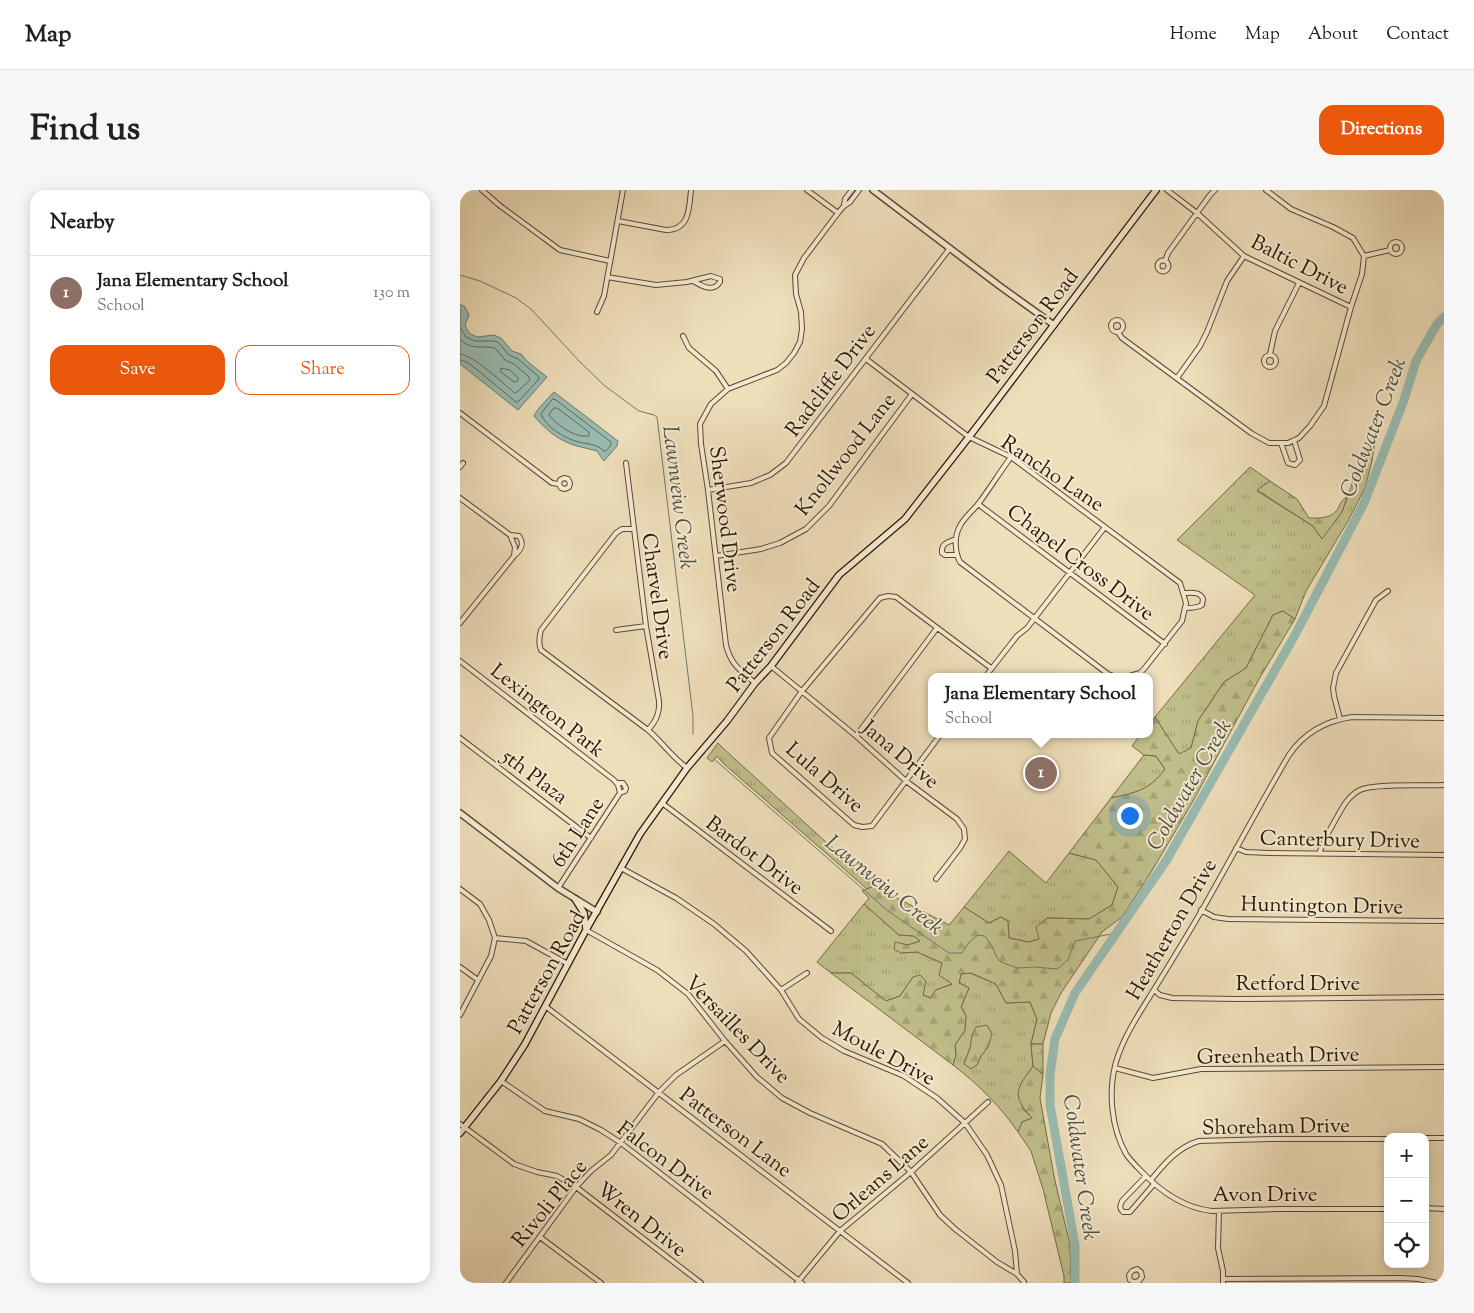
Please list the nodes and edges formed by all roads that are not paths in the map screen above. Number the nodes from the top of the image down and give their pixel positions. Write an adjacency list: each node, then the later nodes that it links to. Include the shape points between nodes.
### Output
1 (482, 190): 20 (street, via 560,250)
2 (623, 190): 15 (street)
3 (691, 190): 15 (street, via 687,216 680,227 666,230)
4 (807, 190): 13 (street)
5 (852, 190): 12 (street, Sherwood Drive)
6 (859, 190): 12 (street, Sherwood Drive)
7 (874, 190): 16 (street)
8 (1156, 190): 27 (main road, Patterson Road)
9 (1167, 190): 14 (street, Baltic Drive)
10 (1215, 190): 14 (street)
11 (1266, 190): 19 (street, via 1291,209 1353,238)
12 (844, 205): 13 (street, Sherwood Drive)
13 (838, 213): 33 (street, Sherwood Drive, via 795,275 802,329 794,353 777,370)
14 (1197, 213): 18 (street, Baltic Drive); 21 (street)
15 (618, 222): 20 (street)
16 (950, 248): 27 (street); 31 (street, Radcliffe Drive)
17 (1390, 250): 19 (street)
18 (1244, 256): 24 (street, Baltic Drive); 32 (street, via 1227,281 1200,346)
19 (1364, 256): 25 (street, via 1362,274)
20 (610, 261): 22 (street)
21 (1165, 261)
22 (607, 277): 23 (street, via 648,285); 26 (street)
23 (693, 281): 23 (street, via 711,288 716,287 720,279 711,276)
24 (1299, 283): 25 (street, Baltic Drive); 30 (street, via 1275,331)
25 (1350, 307): 37 (street, via 1324,406 1310,426)
26 (597, 312)
27 (1054, 325): 36 (main road, Patterson Road)
28 (1118, 332): 32 (street)
29 (683, 336): 33 (street, via 689,348 716,371)
30 (1270, 354)
31 (866, 359): 34 (street, Rancho Lane); 42 (street, Radcliffe Drive, via 786,463 751,483)
32 (1177, 378): 38 (street, via 1251,433 1269,443)
33 (728, 389): 42 (street, Sherwood Drive, via 711,404 700,424)
34 (912, 394): 36 (street, Rancho Lane); 51 (street, Knollwood Lane, via 829,506 806,529 761,549)
35 (460, 413): 41 (street, via 552,483)
36 (969, 437): 39 (street, Rancho Lane); 63 (main road, Patterson Road, via 905,519 839,575)
37 (1294, 440): 38 (street); 38 (street, via 1300,460 1295,465 1288,463)
38 (1281, 443)
39 (1011, 457): 44 (street); 45 (street, Rancho Lane)
40 (626, 463): 46 (street, Charvel Drive)
41 (559, 484)
42 (708, 490): 51 (street, Sherwood Drive)
43 (460, 498): 47 (street)
44 (978, 504): 48 (street, via 962,522); 52 (street, Chapel Cross Drive)
45 (1104, 527): 52 (street); 54 (street, Rancho Lane, via 1180,583)
46 (633, 529): 58 (street, Charvel Drive); 72 (street, via 616,533 541,630 539,641 541,650)
47 (510, 535): 50 (street, via 515,547); 50 (street, via 519,536 522,543)
48 (956, 539): 49 (street); 49 (street, via 944,544 942,553)
49 (957, 555): 56 (street, via 960,562)
50 (514, 556): 57 (street)
51 (716, 556): 68 (street, Sherwood Drive, via 729,656 738,669)
52 (1070, 572): 56 (street); 61 (street, Chapel Cross Drive)
53 (1388, 591): 71 (street, via 1376,600 1336,673 1334,696)
54 (1184, 593): 55 (street, Rancho Lane); 55 (street, via 1197,593 1203,599 1202,604 1195,608)
55 (1186, 605): 61 (street, via 1182,621)
56 (1034, 619): 64 (street); 66 (street)
57 (460, 623)
58 (646, 626): 60 (street); 72 (street, Charvel Drive, via 659,708)
59 (936, 628): 64 (street); 69 (street, via 896,597 880,598); 73 (street)
60 (616, 630)
61 (1165, 644): 67 (street)
62 (460, 662): 79 (street, Lexington Park, via 617,783)
63 (771, 666): 68 (main road, Patterson Road); 69 (street, Jana Drive)
64 (991, 668): 65 (street)
65 (988, 673)
66 (1107, 673)
67 (1140, 673)
68 (756, 683): 76 (main road, Patterson Road)
69 (802, 692): 73 (street, Jana Drive); 77 (street, Lula Drive, via 769,738 772,752 854,826 872,826)
70 (1444, 718): 71 (street, Heatherton Drive)
71 (1340, 719): 83 (street, Heatherton Drive, via 1313,730 1294,748)
72 (648, 730): 76 (street)
73 (856, 736): 77 (street, Jana Drive)
74 (460, 738): 82 (street, 5th Plaza)
75 (938, 738): 77 (street)
76 (687, 768): 80 (main road, Patterson Road)
77 (906, 781): 87 (street, Jana Drive, via 957,819 964,829 965,839 960,848)
78 (1444, 785): 84 (street, via 1361,789 1341,809)
79 (620, 793): 82 (street, 6th Lane)
80 (662, 803): 86 (main road, Patterson Road); 95 (street, Bardot Drive)
81 (460, 814): 88 (street)
82 (591, 838): 88 (street, 6th Lane)
83 (1236, 848): 84 (street, Canterbury Drive, via 1246,852); 91 (street, Heatherton Drive)
84 (1319, 854): 85 (street, Canterbury Drive)
85 (1444, 855)
86 (621, 868): 92 (main road, Patterson Road); 101 (street, Moule Drive, via 676,898 714,924 746,952)
87 (936, 879)
88 (558, 888): 90 (street)
89 (460, 889): 96 (street, via 480,904)
90 (576, 899): 92 (street); 94 (main road, via 584,913)
91 (1202, 910): 93 (street, Huntington Drive, via 1214,917 1228,919); 102 (street, Heatherton Drive)
92 (597, 912): 94 (main road, Patterson Road)
93 (1444, 921)
94 (586, 930): 97 (main road, Patterson Road); 106 (street, Versailles Drive, via 657,970 688,994)
95 (831, 931)
96 (495, 938): 97 (street, via 526,941); 100 (street, via 491,956)
97 (568, 964): 104 (main road, Patterson Road)
98 (460, 967): 100 (street)
99 (808, 973): 101 (street)
100 (478, 980): 105 (street)
101 (781, 990): 112 (street, Moule Drive, via 799,1019 822,1038 844,1052 904,1076 937,1098)
102 (1154, 990): 103 (street, Retford Drive, via 1172,998); 108 (street, Heatherton Drive, via 1126,1038)
103 (1444, 997)
104 (545, 1006): 109 (main road, Patterson Road); 110 (street, Patterson Lane)
105 (460, 1015)
106 (725, 1041): 110 (street, Rivoli Place, via 676,1074); 119 (street, Versailles Drive, via 757,1077 782,1098 882,1144)
107 (1444, 1067): 108 (street, Greenheath Drive, via 1202,1069 1153,1078)
108 (1115, 1068): 120 (street, Heatherton Drive, via 1112,1104 1117,1130 1126,1154)
109 (501, 1081): 113 (main road, Patterson Road); 118 (street, Falcon Drive, via 545,1111 579,1119)
110 (659, 1092): 118 (street, Rivoli Place); 128 (street, Patterson Lane)
111 (988, 1102): 112 (street, Orleans Lane)
112 (965, 1123): 119 (street, Orleans Lane); 130 (street, Moule Drive, via 987,1155 1001,1185 1015,1251)
113 (462, 1125): 114 (main road, Patterson Road); 123 (street, Wren Drive, via 514,1164 557,1176)
114 (460, 1132)
115 (1429, 1138): 116 (street)
116 (1444, 1138)
117 (1384, 1139): 121 (street, Shoreham Drive, via 1199,1141 1178,1151)
118 (621, 1143): 123 (street, Rivoli Place); 133 (street, Falcon Drive)
119 (911, 1172): 128 (street, Orleans Lane); 130 (street, Versailles Drive, via 940,1214 956,1230)
120 (1146, 1176): 121 (street, Heatherton Drive); 122 (street, via 1122,1201 1123,1212 1130,1212)
121 (1151, 1180): 122 (street, Avon Drive)
122 (1154, 1184): 127 (street, Avon Drive, via 1186,1204)
123 (576, 1187): 129 (street, Rivoli Place); 137 (street, Wren Drive)
124 (1429, 1208): 126 (street)
125 (1384, 1209): 127 (street, Avon Drive)
126 (1444, 1209)
127 (1219, 1211): 131 (street, via 1218,1248)
128 (840, 1231): 133 (street, Orleans Lane); 138 (street, Patterson Lane)
129 (540, 1237): 135 (street, Rivoli Place); 136 (street)
130 (1016, 1274): 134 (street, Versailles Drive)
131 (1223, 1281): 132 (street)
132 (1298, 1281): 139 (street, via 1401,1278)
133 (799, 1282)
134 (1024, 1282)
135 (506, 1283)
136 (601, 1283)
137 (701, 1283)
138 (908, 1283)
139 (1437, 1283)

